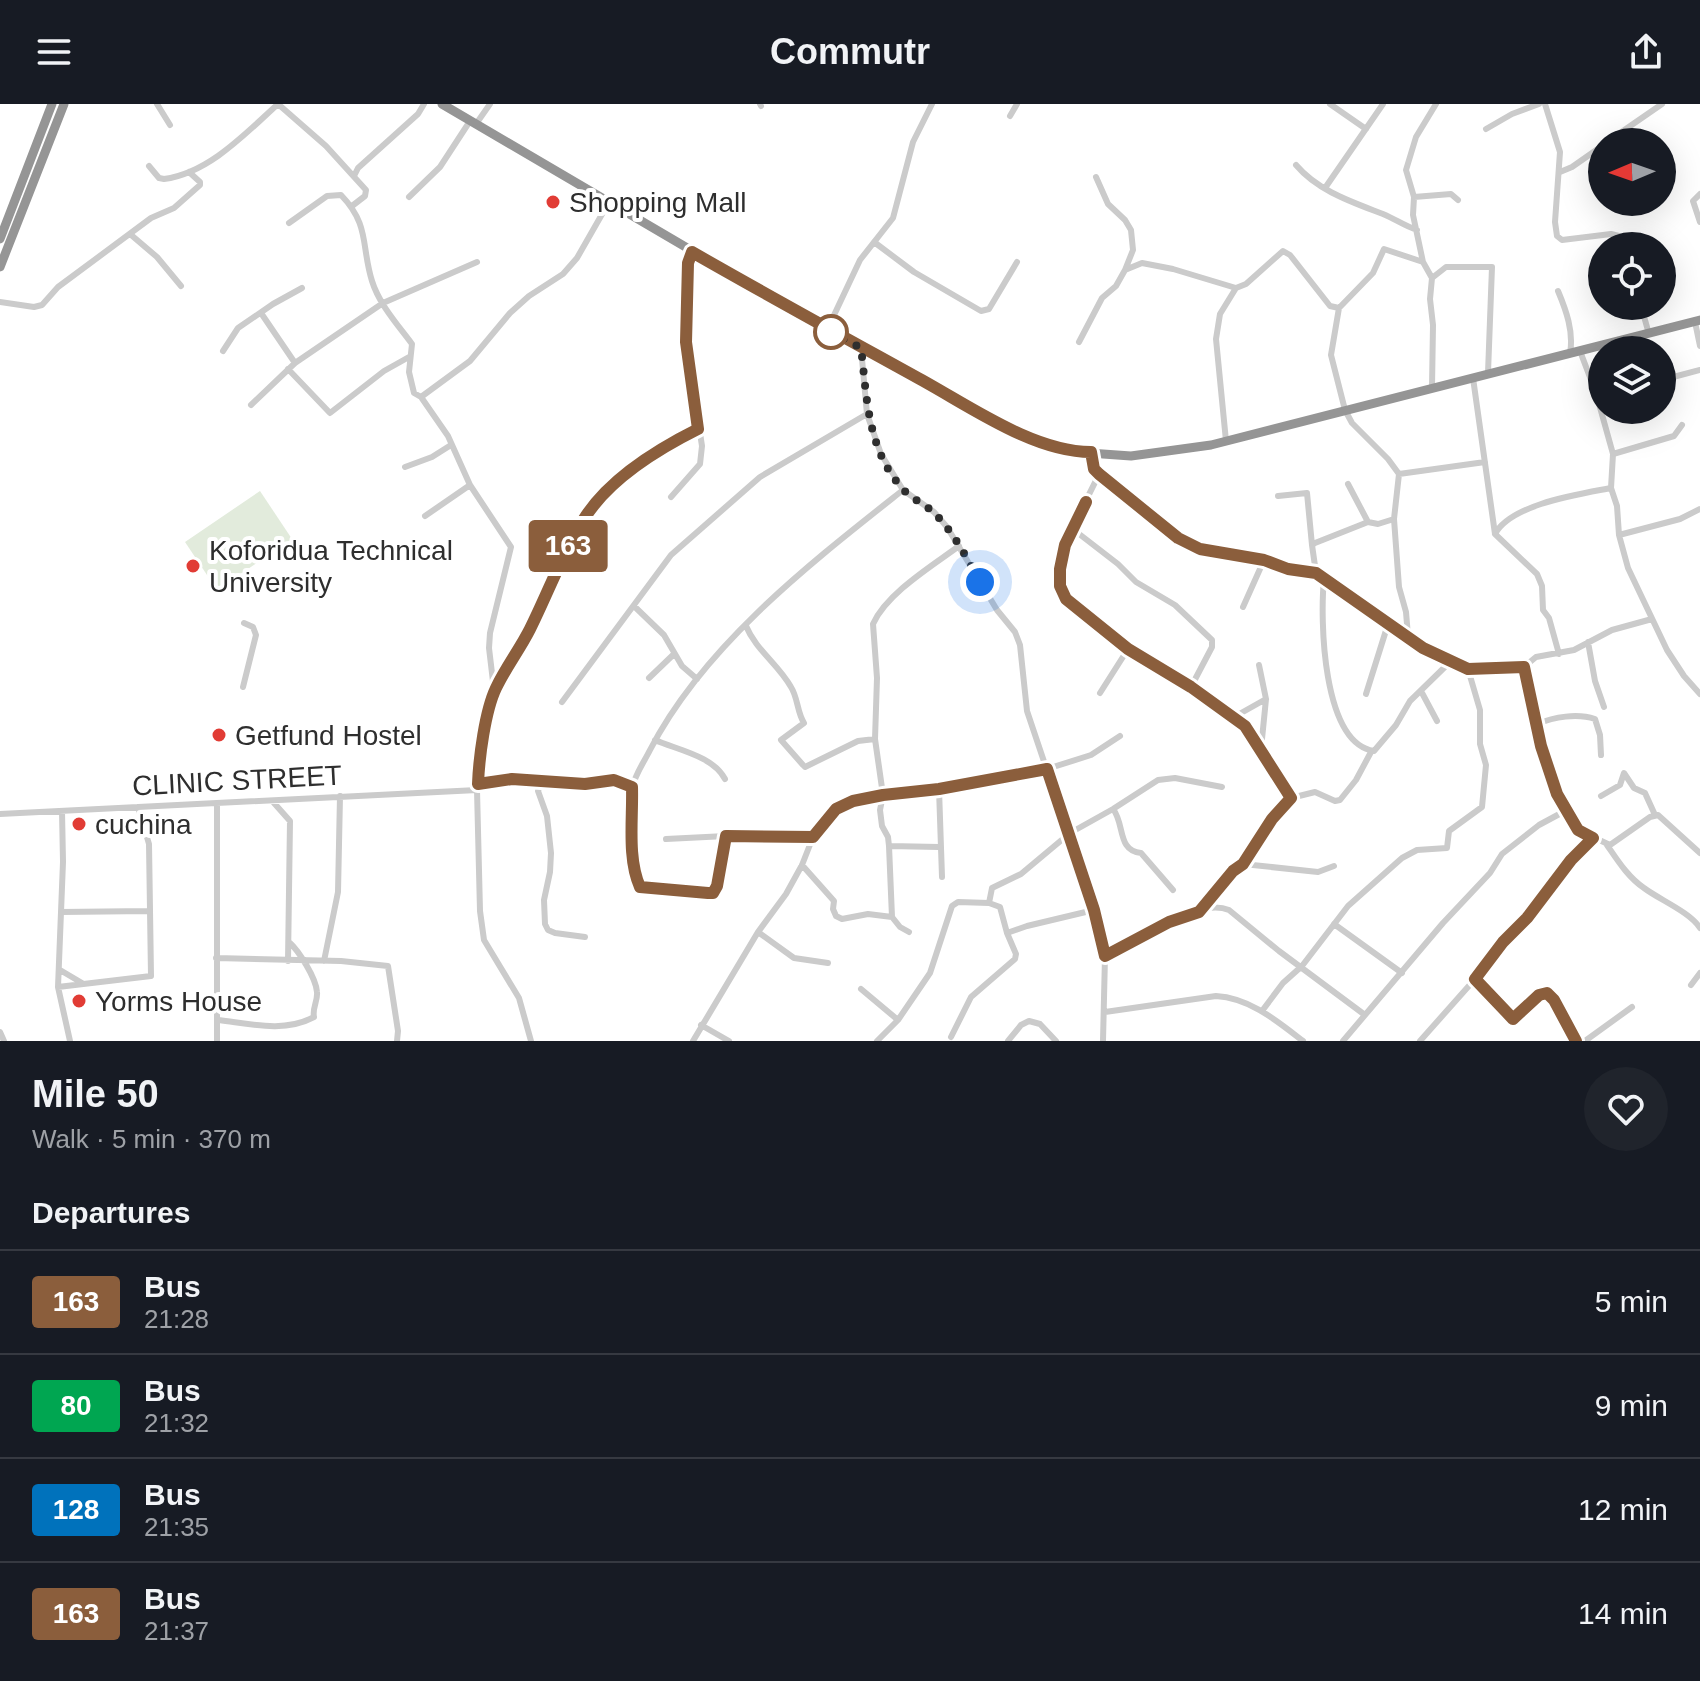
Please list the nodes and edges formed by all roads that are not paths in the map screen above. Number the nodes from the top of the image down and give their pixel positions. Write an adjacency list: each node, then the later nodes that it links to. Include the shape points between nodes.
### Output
1 (52, 104): 40 (highway)
2 (64, 104): 48 (highway)
3 (157, 104): 17 (street)
4 (424, 104): 26 (street)
5 (442, 104): 16 (highway)
6 (490, 104): 16 (street)
7 (932, 104): 41 (street, via 913,142 893,218)
8 (1017, 104): 15 (street)
9 (1330, 104): 19 (street)
10 (1383, 104): 19 (street)
11 (1436, 104): 31 (street, via 1407,163)
12 (1539, 104): 20 (street)
13 (1545, 104): 25 (street, via 1557,136)
14 (1662, 104): 18 (street)
15 (1010, 116)
16 (473, 122): 30 (street, via 440,167); 33 (highway)
17 (170, 125)
18 (1627, 128)
19 (1366, 129): 28 (street)
20 (1486, 129)
21 (1588, 156): 25 (street)
22 (1296, 165): 28 (street)
23 (149, 166): 24 (street, via 164,179)
24 (189, 172): 26 (street, via 231,145 278,104); 38 (street, via 200,185)
25 (1560, 172): 39 (street, via 1555,222 1559,239)
26 (354, 176): 34 (street, via 367,193)
27 (1096, 177): 42 (street, via 1108,204 1131,230)
28 (1325, 188): 37 (street)
29 (1700, 194): 35 (street, via 1693,201)
30 (409, 197)
31 (1414, 197): 32 (street, via 1451,194); 37 (street)
32 (1458, 200)
33 (609, 202): 43 (highway); 77 (street, via 563,274 529,296 470,361)
34 (352, 206): 36 (street, via 332,194); 56 (street)
35 (1700, 222)
36 (289, 223)
37 (1417, 230): 46 (street)
38 (130, 234): 51 (street); 55 (street, via 38,307)
39 (1588, 236)
40 (0, 239)
41 (874, 242): 45 (street, via 981,311 989,309); 61 (street)
42 (1133, 250): 47 (street); 49 (street)
43 (692, 252): 61 (highway); 83 (street, via 686,342)
44 (477, 262): 56 (street)
45 (1017, 262)
46 (1423, 262): 50 (street); 57 (street, via 1384,249 1373,273)
47 (1142, 263): 49 (street); 53 (street)
48 (0, 267)
49 (1125, 270): 63 (street, via 1102,298)
50 (1432, 278): 72 (street, via 1446,267 1492,267); 76 (street)
51 (181, 286)
52 (302, 288): 58 (street)
53 (1236, 288): 57 (street, via 1283,251 1330,306); 84 (street, via 1220,314 1216,339)
54 (1558, 291): 67 (street)
55 (0, 302)
56 (383, 303): 68 (street, via 412,344); 69 (street)
57 (1339, 308): 79 (street, via 1331,355)
58 (261, 313): 66 (street, via 233,334); 69 (street)
59 (1645, 320): 62 (street)
60 (1697, 321): 62 (highway); 64 (street)
61 (827, 330): 65 (highway)
62 (1649, 334): 67 (highway)
63 (1079, 342)
64 (1700, 346)
65 (861, 348): 80 (street); 86 (highway, via 1035,439 1062,450)
66 (223, 351)
67 (1575, 352): 72 (highway); 73 (street)
68 (409, 357): 70 (street, via 330,413); 77 (street, via 414,393)
69 (295, 363): 70 (street)
70 (288, 369): 78 (street)
71 (1700, 370): 74 (street)
72 (1488, 373): 75 (highway)
73 (1588, 374)
74 (1676, 376)
75 (1473, 377): 76 (highway); 88 (street)
76 (1432, 387): 79 (highway)
77 (421, 397): 85 (street)
78 (251, 405)
79 (1345, 410): 84 (highway); 91 (street)
80 (867, 414): 95 (street, via 881,454); 110 (street, via 743,490 671,555)
81 (1606, 424): 87 (street)
82 (1682, 425): 87 (street, via 1674,436)
83 (698, 429): 97 (street, via 700,464); 129 (street, via 661,448 585,516 530,630)
84 (1226, 441): 86 (highway, via 1131,456)
85 (451, 445): 89 (street); 93 (street)
86 (1091, 452): 90 (street)
87 (1613, 454): 94 (street)
88 (1485, 462): 91 (street); 103 (street)
89 (405, 467)
90 (1099, 474): 102 (street); 107 (street, via 1178,538 1212,553)
91 (1399, 474): 100 (street)
92 (1348, 484): 101 (street)
93 (470, 485): 99 (street); 129 (street, via 511,547 490,633)
94 (1611, 488): 103 (street, via 1564,497 1523,513 1500,525); 104 (street)
95 (903, 490): 106 (street, via 934,512); 115 (street)
96 (1278, 496): 105 (street, via 1307,493)
97 (671, 497)
98 (1700, 509): 104 (street)
99 (425, 516)
100 (1394, 519): 101 (street); 116 (street)
101 (1368, 522): 105 (street)
102 (1074, 530): 118 (street, via 1065,545 1060,586 1066,599); 128 (street, via 1136,582 1175,605 1212,640)
103 (1495, 534): 120 (street, via 1537,574)
104 (1619, 535): 112 (street)
105 (1312, 545): 108 (street)
106 (959, 546): 141 (street, via 907,585 876,617); 146 (street, via 1015,632 1027,711)
107 (1264, 560): 108 (street); 111 (street)
108 (1316, 573): 109 (street)
109 (1324, 579): 114 (street); 144 (street, via 1322,624 1336,712 1346,732)
110 (635, 607): 119 (street, via 664,635); 135 (street)
111 (1243, 607)
112 (1652, 619): 117 (street); 133 (street)
113 (244, 623): 127 (street, via 256,635)
114 (1388, 624): 116 (street); 132 (street)
115 (746, 626): 126 (street); 141 (street, via 794,693 804,723 781,740 805,767 858,741)
116 (1408, 636): 121 (street)
117 (1588, 642): 120 (street); 136 (street)
118 (1128, 649): 128 (street); 131 (street)
119 (674, 654): 125 (street); 126 (street)
120 (1559, 654): 123 (street, via 1536,657)
121 (1451, 661): 124 (street); 130 (street)
122 (1259, 665): 134 (street)
123 (1524, 667): 124 (street); 139 (street)
124 (1468, 669): 185 (street, via 1480,710 1486,765 1482,807 1449,831 1447,848 1417,850 1402,858)
125 (649, 678)
126 (697, 679): 142 (street)
127 (243, 687)
128 (1191, 687): 137 (street)
129 (494, 690): 149 (street)
130 (1421, 691): 138 (street); 144 (street)
131 (1100, 693)
132 (1366, 694)
133 (1700, 694)
134 (1266, 699): 137 (street); 143 (street)
135 (562, 702)
136 (1604, 707)
137 (1234, 717): 143 (street)
138 (1437, 721)
139 (1537, 724): 145 (street, via 1574,716 1595,719); 162 (street)
140 (1120, 736): 146 (street, via 1091,755)
141 (875, 739): 153 (street)
142 (655, 740): 148 (street, via 709,762); 150 (street)
143 (1261, 749): 156 (street)
144 (1371, 752): 156 (street, via 1340,800 1315,792)
145 (1601, 755)
146 (1047, 769): 152 (street); 165 (street)
147 (542, 779): 149 (street, CLINIC STREET); 150 (street, CLINIC STREET, via 585,784 614,780); 190 (street, via 538,791 551,853 545,924 555,933)
148 (725, 779)
149 (477, 787): 154 (street, CLINIC STREET); 220 (street, via 484,940 519,998)
150 (632, 787): 166 (street, via 634,874 640,887 713,893)
151 (1222, 787): 160 (street, via 1158,780)
152 (939, 789): 153 (street); 172 (street)
153 (883, 795): 167 (street, via 836,809); 171 (street, via 880,810)
154 (340, 796): 157 (street, CLINIC STREET); 196 (street, via 338,892)
155 (1601, 796): 164 (street, via 1620,785 1624,773 1645,793)
156 (1291, 798): 174 (street)
157 (273, 802): 158 (street, CLINIC STREET); 191 (street, via 290,821)
158 (217, 804): 159 (street, CLINIC STREET); 193 (street)
159 (138, 807): 161 (street, CLINIC STREET); 181 (street, via 149,844)
160 (1113, 809): 165 (street); 178 (street, via 1128,849 1141,853)
161 (62, 811): 163 (street, CLINIC STREET); 182 (street)
162 (1565, 811): 168 (street, via 1578,830); 200 (street, via 1502,854)
163 (0, 814)
164 (1655, 815): 170 (street); 173 (street)
165 (1070, 833): 179 (street, via 1021,874 992,888); 180 (street)
166 (726, 836): 167 (street); 169 (street)
167 (813, 837): 175 (street)
168 (1593, 838): 170 (street); 202 (street)
169 (666, 839)
170 (1607, 845): 186 (street, via 1627,874)
171 (889, 846): 172 (street); 184 (street)
172 (939, 847): 177 (street)
173 (1700, 853)
174 (1243, 864): 176 (street, via 1318,872); 183 (street)
175 (802, 865): 184 (street, via 834,901 836,916); 187 (street)
176 (1334, 866)
177 (942, 877)
178 (1173, 890)
179 (989, 903): 189 (street, via 1000,907); 212 (street, via 952,906 930,973)
180 (1094, 910): 189 (street); 192 (street)
181 (149, 911): 182 (street); 203 (street, via 151,976)
182 (61, 912): 199 (street)
183 (1199, 912): 192 (street); 198 (street, via 1229,910)
184 (892, 917): 188 (street)
185 (1334, 924): 198 (street); 200 (street)
186 (1700, 928)
187 (758, 932): 197 (street, via 794,958); 213 (street)
188 (909, 932)
189 (1007, 933): 215 (street, via 1015,959 971,997)
190 (585, 937)
191 (289, 942): 194 (street); 195 (street)
192 (1105, 956): 209 (street)
193 (216, 958): 194 (street); 211 (street)
194 (288, 961): 195 (street)
195 (303, 961): 196 (street); 211 (street, via 317,990 314,1017 283,1026)
196 (324, 961): 219 (street, via 388,966)
197 (828, 963)
198 (1302, 966): 208 (street); 210 (street)
199 (60, 970): 203 (street); 205 (street)
200 (1402, 973): 210 (street)
201 (1700, 973): 204 (street)
202 (1475, 979): 229 (street); 230 (street, via 1513,1019 1547,993)
203 (82, 983): 205 (street)
204 (1691, 985)
205 (58, 987): 217 (street)
206 (861, 989): 212 (street)
207 (1632, 1007): 231 (street)
208 (1262, 1011): 209 (street, via 1233,997 1216,996); 227 (street)
209 (1105, 1012): 226 (street)
210 (1365, 1015): 228 (street)
211 (219, 1020): 218 (street)
212 (898, 1020): 223 (street)
213 (701, 1025): 221 (street); 222 (street)
214 (0, 1032): 216 (street)
215 (951, 1037)
216 (4, 1041)
217 (70, 1041)
218 (217, 1041)
219 (397, 1041)
220 (531, 1041)
221 (693, 1041)
222 (729, 1041)
223 (877, 1041)
224 (1008, 1041): 225 (street, via 1029,1021 1040,1024)
225 (1056, 1041)
226 (1103, 1041)
227 (1303, 1041)
228 (1343, 1041)
229 (1420, 1041)
230 (1576, 1041)
231 (1585, 1041)

